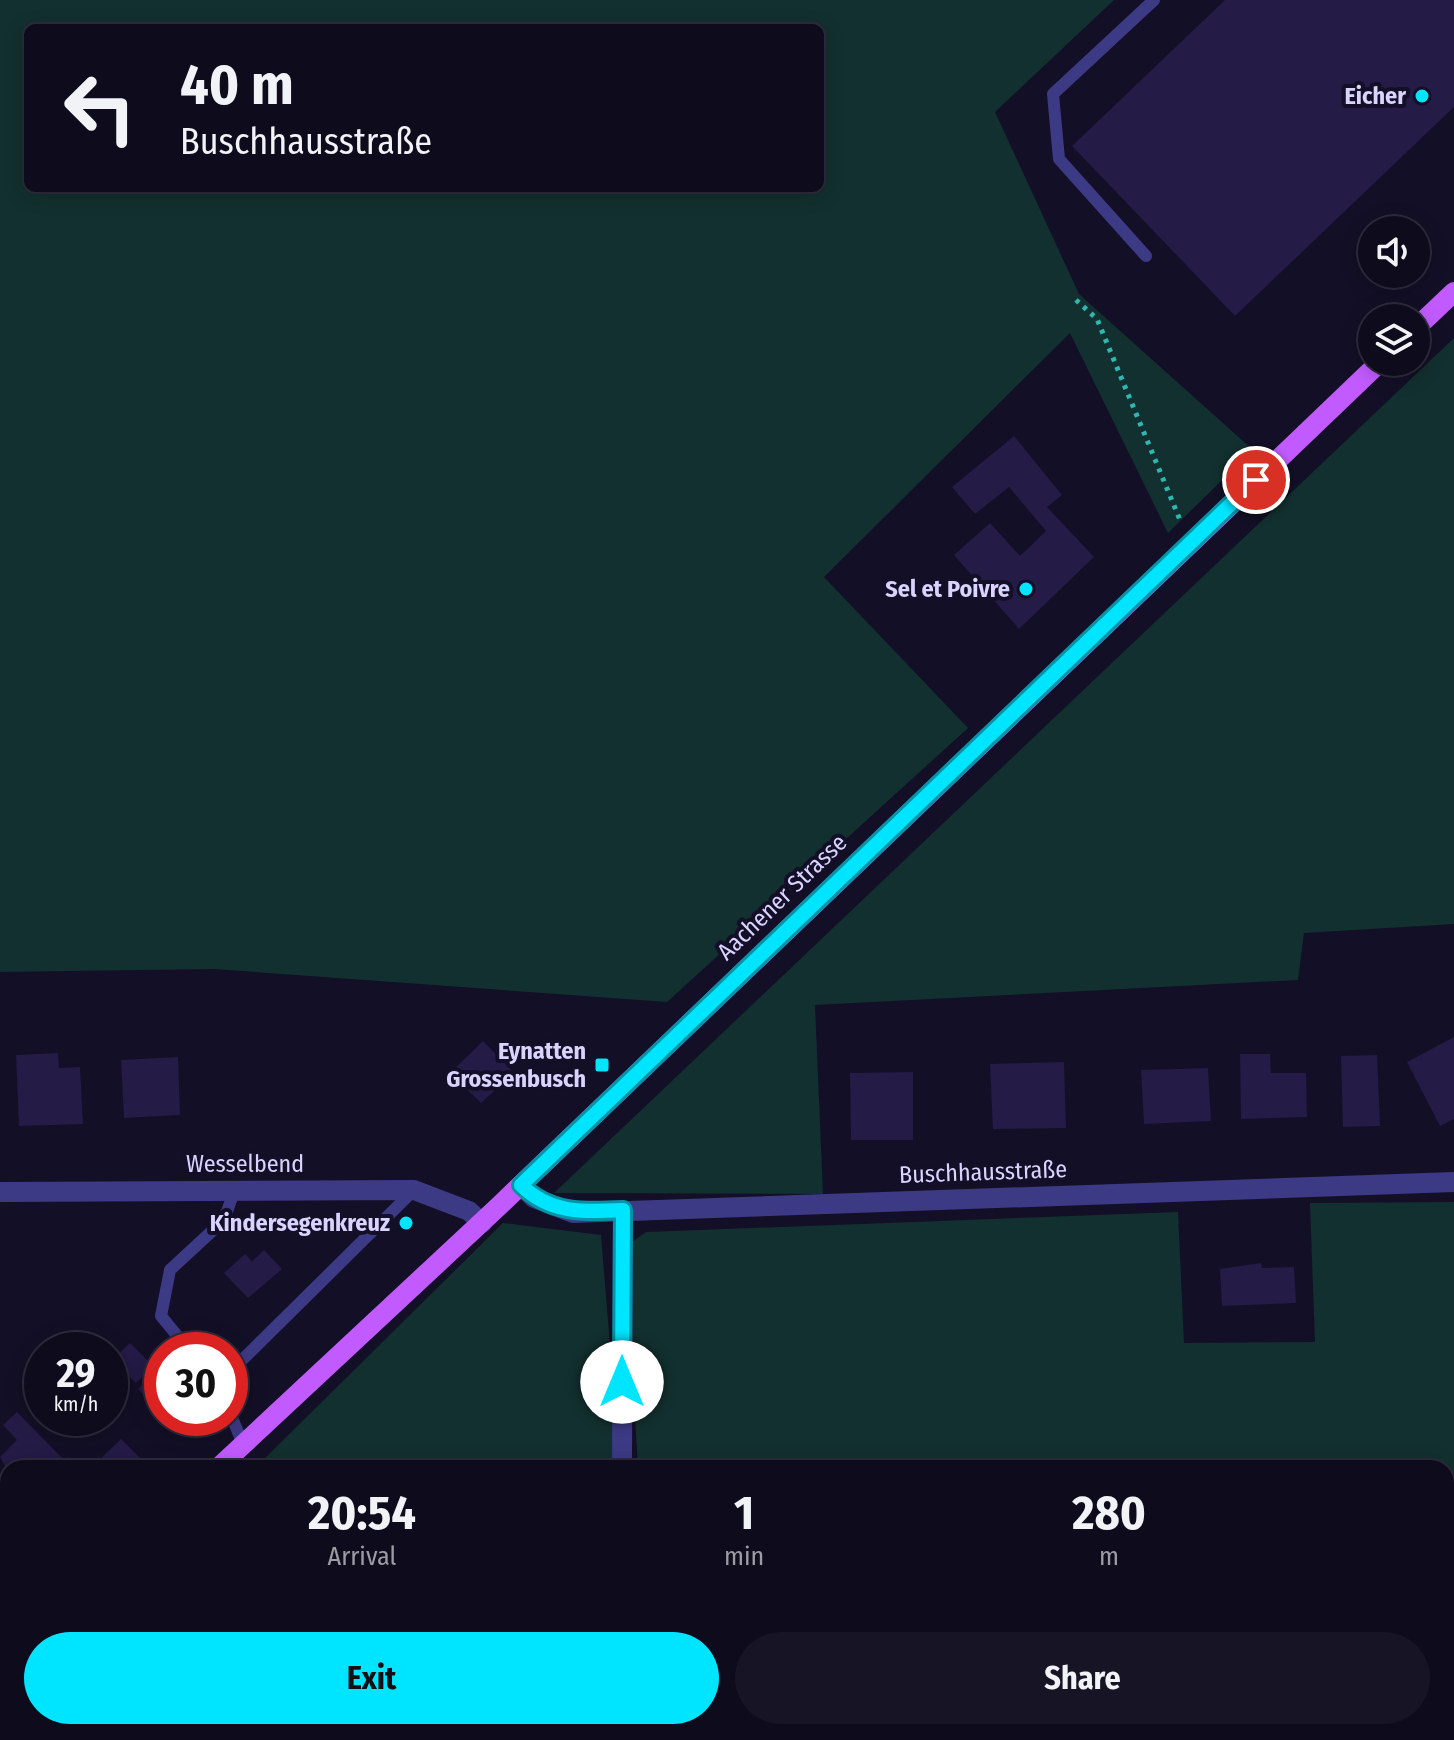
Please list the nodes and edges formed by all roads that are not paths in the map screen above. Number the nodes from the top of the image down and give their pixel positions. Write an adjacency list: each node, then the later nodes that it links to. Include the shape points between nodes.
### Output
1 (1154, 0): 2 (lane, via 1053,94 1059,159)
2 (1146, 256)
3 (1454, 292): 4 (main road)
4 (1430, 315)
5 (1365, 376): 7 (main road, Aachener Strasse)
6 (1454, 1182): 11 (street, Buschhausstraße)
7 (521, 1185): 11 (street, Buschhausstraße, via 534,1198 573,1213); 12 (main road, Aachener Strasse)
8 (235, 1189): 9 (street, Wesselbend); 10 (street, Wesselbend); 13 (lane, via 224,1220 170,1270 161,1316)
9 (414, 1190): 12 (street, Wesselbend, via 469,1211); 14 (lane)
10 (0, 1192)
11 (623, 1210): 18 (street)
12 (482, 1223): 16 (main road, Aachener Strasse)
13 (174, 1332)
14 (248, 1354)
15 (240, 1436): 16 (lane)
16 (243, 1444): 17 (main road, Aachener Strasse)
17 (226, 1460)
18 (622, 1460)

